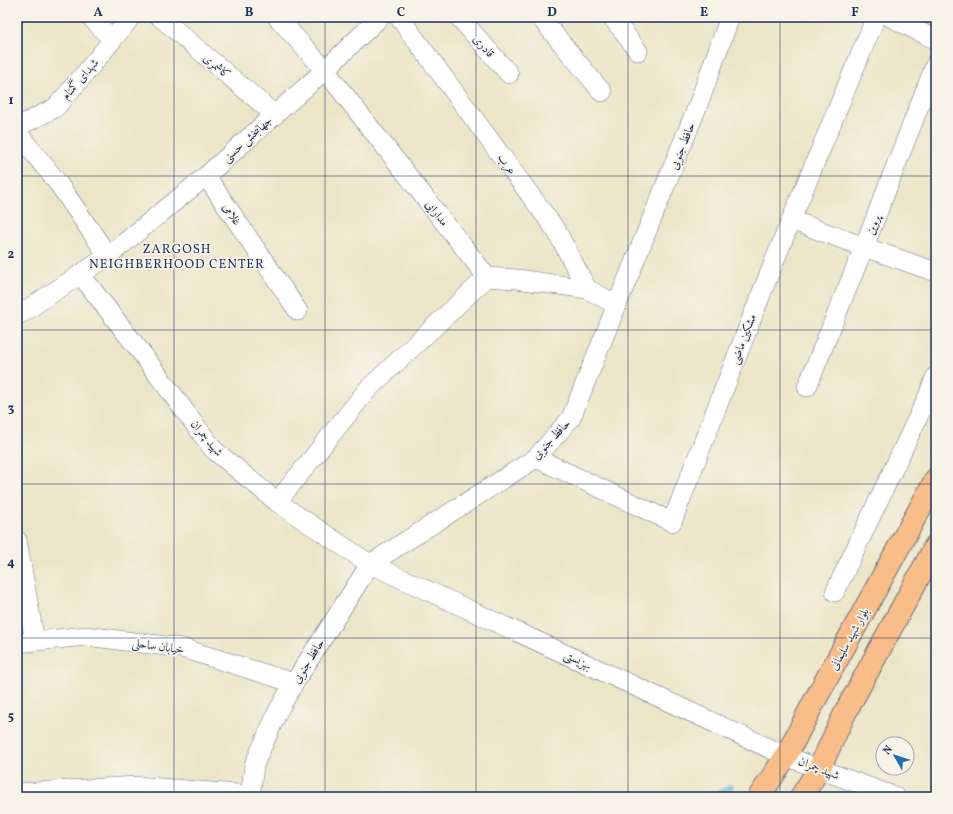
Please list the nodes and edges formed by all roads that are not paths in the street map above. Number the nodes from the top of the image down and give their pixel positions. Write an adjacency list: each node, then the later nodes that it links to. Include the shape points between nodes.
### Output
1 (92, 17): 13 (street)
2 (131, 17): 13 (street, شهدای گمنام)
3 (160, 17): 20 (street, کاشمری)
4 (277, 17): 17 (street, مدارایی)
5 (380, 17): 17 (street, جهانبخش حسنی)
6 (399, 17): 30 (street, عرب, via 556,230)
7 (459, 17): 18 (street, قادری)
8 (540, 17): 19 (street)
9 (612, 17): 15 (street)
10 (730, 17): 31 (street, حافظ جنوبی, via 698,105)
11 (876, 17): 24 (street, مشکین ماضی)
12 (890, 17): 14 (street)
13 (112, 40): 21 (street, شهدای گمنام, via 55,108)
14 (936, 40)
15 (638, 51)
16 (936, 63): 25 (street, پروین)
17 (325, 70): 20 (street, جهانبخش حسنی); 29 (street, مدارایی)
18 (509, 74)
19 (602, 92)
20 (275, 115): 23 (street, جهانبخش حسنی)
21 (17, 127)
22 (17, 132): 26 (street, via 58,183)
23 (206, 176): 26 (street, جهانبخش حسنی); 32 (street, غلامی)
24 (791, 220): 25 (street); 36 (street, مشکین ماضی, via 672,522)
25 (864, 247): 27 (street); 35 (street, پروین)
26 (108, 256): 28 (street)
27 (936, 272)
28 (80, 274): 33 (street); 38 (street, شهید چمران, via 214,450)
29 (487, 277): 30 (street); 38 (street, via 368,389)
30 (587, 289): 31 (street)
31 (617, 305): 36 (street, حافظ جنوبی, via 571,418)
32 (298, 311)
33 (17, 315)
34 (936, 376): 42 (street)
35 (807, 387)
36 (536, 458): 41 (street, حافظ جنوبی)
37 (936, 479): 45 (main road, بلوار شهید سلیمانی)
38 (277, 502): 41 (street, شهید چمران)
39 (17, 540): 43 (street)
40 (936, 545): 46 (main road, via 845,713)
41 (370, 564): 44 (street, حافظ جنوبی); 45 (street, بهزیستی)
42 (835, 592)
43 (26, 642): 44 (street, خیابان ساحلی, via 86,636 182,648)
44 (294, 683): 48 (street, حافظ جنوبی, via 278,711 254,765)
45 (786, 756): 46 (street, شهید چمران); 49 (main road, بلوار شهید سلیمانی)
46 (820, 769): 50 (main road); 51 (street, شهید چمران)
47 (17, 793): 48 (street, via 136,786)
48 (250, 796)
49 (759, 797)
50 (801, 797)
51 (896, 797)

